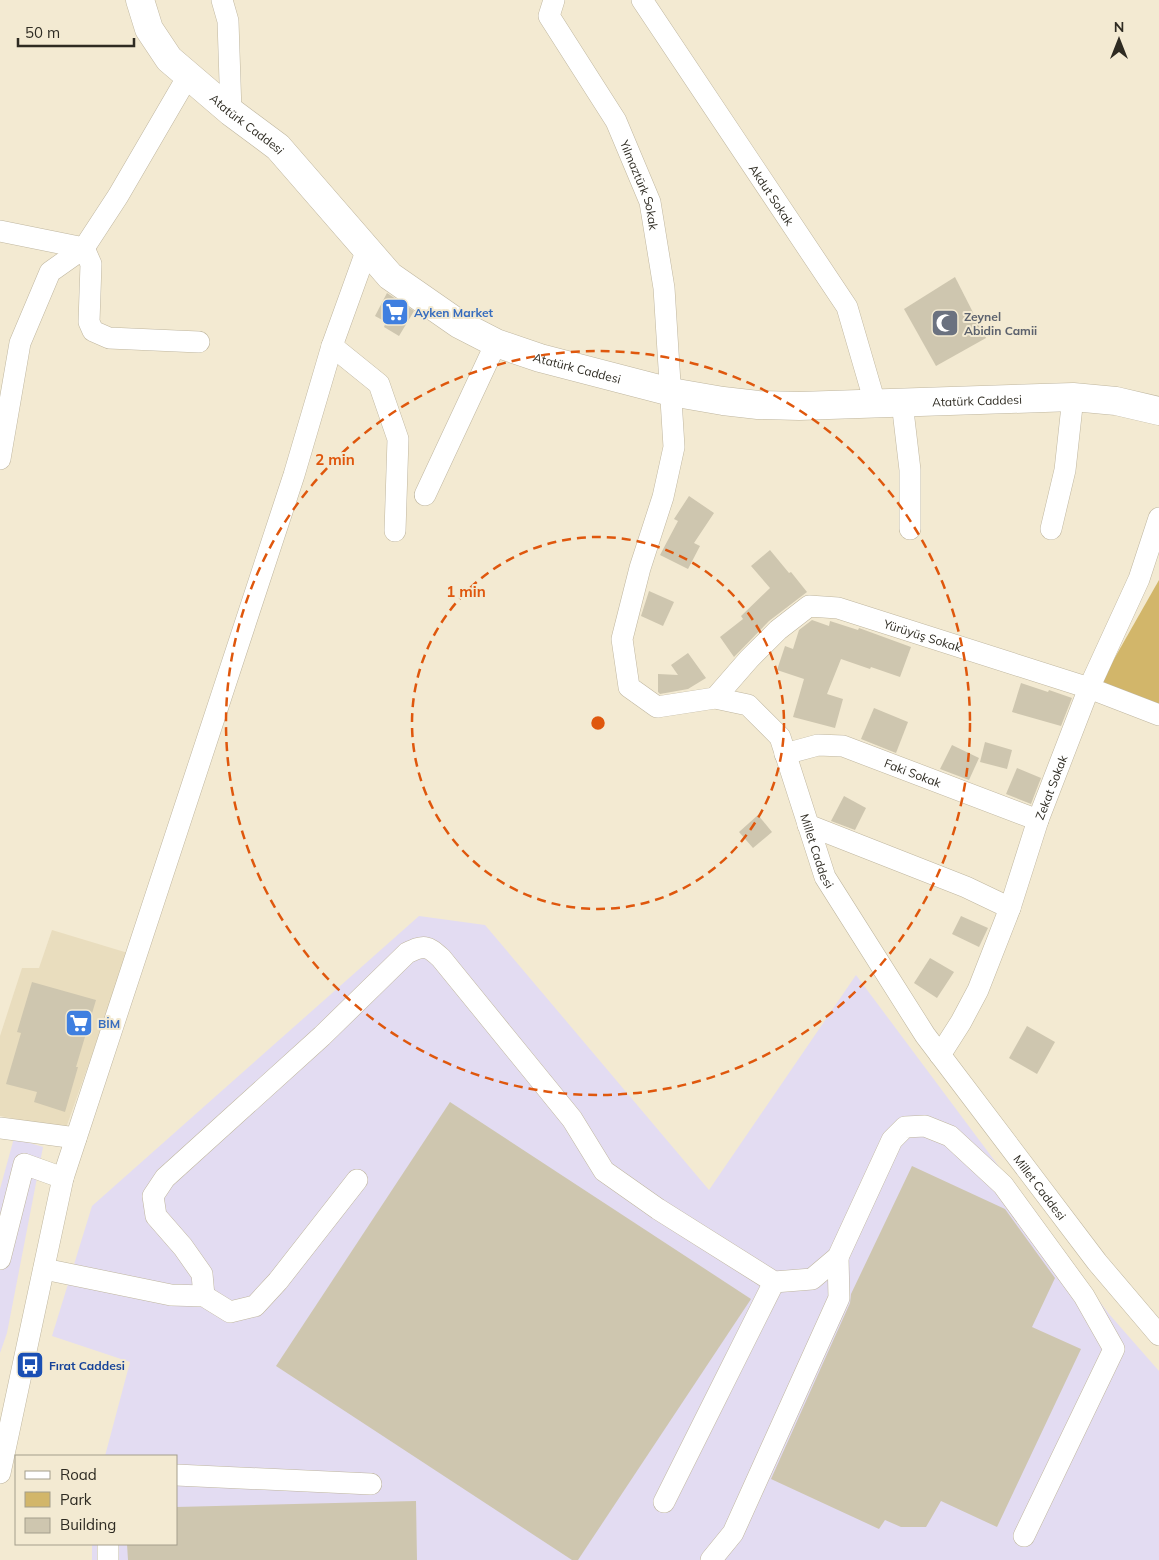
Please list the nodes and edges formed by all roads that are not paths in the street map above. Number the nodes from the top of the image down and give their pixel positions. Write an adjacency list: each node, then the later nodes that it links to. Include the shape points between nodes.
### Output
1 (140, 0): 5 (main road, Atatürk Caddesi, via 154,36 169,59)
2 (222, 0): 6 (street, via 228,20)
3 (554, 0): 13 (street, Yılmaztürk Sokak, via 549,16 616,121 650,202 664,288)
4 (642, 0): 15 (street, Akdut Sokak, via 847,307)
5 (188, 76): 6 (main road, Atatürk Caddesi); 8 (street)
6 (231, 112): 9 (main road, Atatürk Caddesi, via 278,147)
7 (0, 232): 8 (street)
8 (84, 248): 10 (street, via 91,264 89,322 93,332 109,338); 18 (street, via 50,272 20,343)
9 (367, 249): 11 (main road, Atatürk Caddesi, via 390,276 459,324); 12 (street)
10 (199, 342)
11 (496, 343): 13 (main road, Atatürk Caddesi, via 540,358); 19 (street)
12 (332, 346): 23 (street, via 379,384 398,439); 34 (street, via 294,475)
13 (671, 392): 15 (main road, Atatürk Caddesi, via 758,405); 26 (street, Millet Caddesi, via 674,447 622,639 629,687 657,707)
14 (1073, 397): 16 (main road, Atatürk Caddesi); 17 (main road, Atatürk Caddesi, via 1116,401); 22 (street, via 1066,470)
15 (875, 402): 16 (main road, Atatürk Caddesi)
16 (902, 402): 21 (street, via 910,470)
17 (1159, 412)
18 (0, 459)
19 (425, 495)
20 (1159, 518): 24 (street, Zekat Sokak)
21 (910, 529)
22 (1051, 529)
23 (396, 531)
24 (1154, 552): 25 (street, Zekat Sokak)
25 (1089, 688): 26 (street, Yürüyüş Sokak, via 838,608 809,606 778,630); 27 (street, Yürüyüş Sokak); 29 (street, Zekat Sokak)
26 (715, 698): 28 (street, Millet Caddesi, via 748,706 780,737)
27 (1159, 715)
28 (785, 754): 29 (street, Faki Sokak, via 818,745 843,746); 30 (street, Millet Caddesi)
29 (1038, 820): 31 (street, Zekat Sokak)
30 (808, 825): 31 (street, via 966,887); 32 (street, Millet Caddesi, via 825,877)
31 (1010, 908): 32 (street, Zekat Sokak, via 978,990)
32 (940, 1055): 42 (street, Millet Caddesi, via 1097,1262)
33 (0, 1128): 34 (street)
34 (76, 1138): 35 (street)
35 (63, 1178): 38 (street, via 24,1164); 39 (street)
36 (357, 1180): 41 (street, via 255,1306 230,1312)
37 (838, 1257): 40 (street, via 812,1279); 47 (street, via 892,1140 905,1127 925,1126 950,1136 1003,1185 1084,1296 1114,1349); 50 (street, via 839,1298 732,1533)
38 (0, 1259)
39 (44, 1269): 41 (street, via 171,1295); 43 (street)
40 (774, 1282): 41 (street, via 604,1171 572,1119 441,958 430,948 419,947 407,953 322,1036 165,1178 153,1196 156,1216 202,1274); 46 (street)
41 (204, 1296)
42 (1159, 1335)
43 (0, 1473)
44 (178, 1475): 45 (street)
45 (371, 1484)
46 (664, 1502)
47 (1024, 1536)
48 (108, 1545): 49 (street)
49 (108, 1560)
50 (711, 1560)

